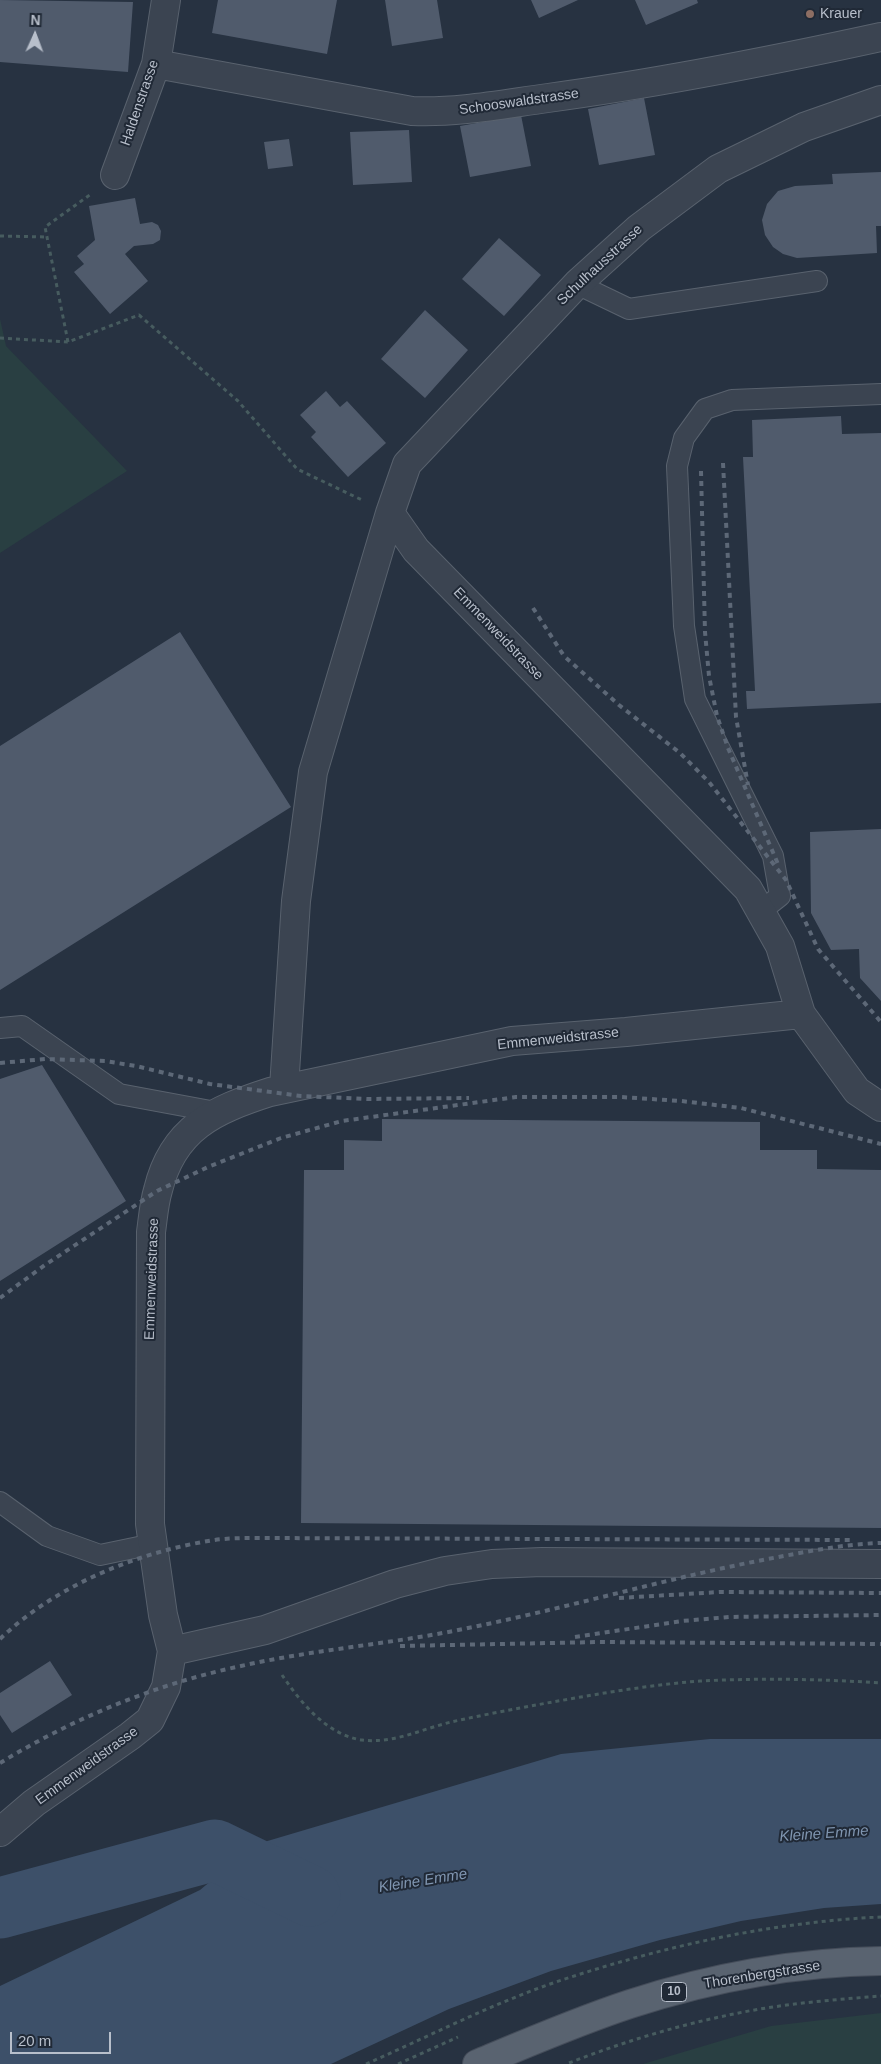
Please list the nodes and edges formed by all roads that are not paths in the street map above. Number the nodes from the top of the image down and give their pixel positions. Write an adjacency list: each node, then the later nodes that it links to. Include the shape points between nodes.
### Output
1 (166, 0): 3 (street, Haldenstrasse)
2 (881, 37): 3 (street, Schooswaldstrasse, via 615,89 443,112 412,111)
3 (156, 64): 5 (street, Haldenstrasse)
4 (881, 100): 7 (street, Schulhausstrasse, via 804,127 718,169 640,228)
5 (115, 176)
6 (817, 281): 7 (lane, via 629,309)
7 (577, 284): 9 (street, Schulhausstrasse, via 407,464)
8 (881, 394): 10 (lane, via 732,400 705,409 684,438 677,466 684,626 695,699 773,856 780,896)
9 (390, 513): 10 (street, Emmenweidstrasse, via 416,550 748,889); 13 (street, Schulhausstrasse, via 313,772 296,901)
10 (761, 911): 11 (street, Emmenweidstrasse, via 780,946)
11 (801, 1014): 13 (street, Emmenweidstrasse, via 512,1042); 14 (street, Emmenweidstrasse, via 857,1091)
12 (0, 1028): 15 (lane, via 22,1026 119,1094)
13 (284, 1088): 15 (street, Emmenweidstrasse)
14 (881, 1107)
15 (216, 1112): 17 (street, Emmenweidstrasse, via 184,1137 171,1156 157,1191 151,1232 150,1507)
16 (0, 1502): 17 (lane, via 47,1536 100,1555)
17 (153, 1544): 19 (street, Emmenweidstrasse, via 163,1615)
18 (881, 1564): 19 (street, via 492,1564 403,1582 265,1630)
19 (172, 1651): 20 (street, Emmenweidstrasse, via 166,1687 150,1720 34,1803)
20 (0, 1832)
21 (881, 1961): 22 (main road, Thorenbergstrasse / 10, via 793,1968 712,1982 630,2004)
22 (477, 2064)

